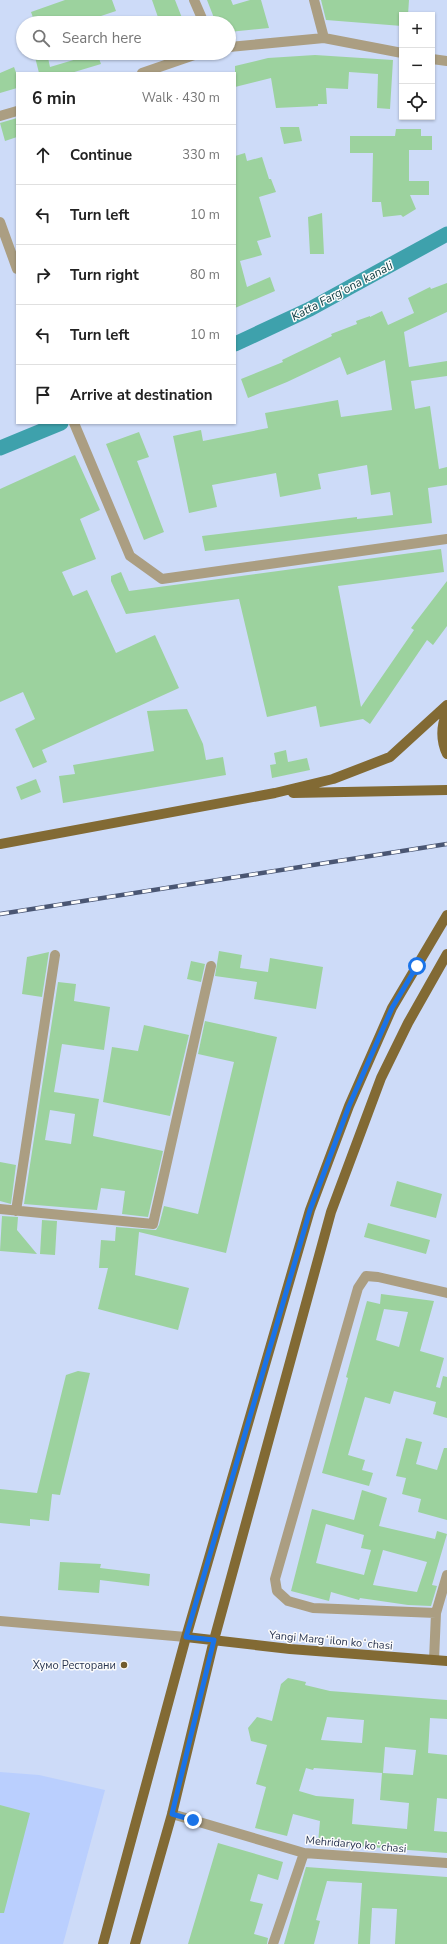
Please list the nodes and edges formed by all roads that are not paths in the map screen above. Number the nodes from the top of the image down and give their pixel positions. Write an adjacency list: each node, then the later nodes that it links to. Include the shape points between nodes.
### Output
1 (194, 0): 3 (street)
2 (314, 0): 4 (street)
3 (201, 16)
4 (324, 38): 5 (street); 6 (street)
5 (236, 46)
6 (399, 52)
7 (183, 60): 10 (street)
8 (435, 60): 9 (street)
9 (447, 62)
10 (157, 71)
11 (16, 110): 12 (street)
12 (0, 116)
13 (0, 222): 14 (street)
14 (16, 266)
15 (74, 424): 16 (street, via 130,556 162,579)
16 (447, 540)
17 (447, 705): 21 (main road, via 390,757 333,779)
18 (447, 712): 19 (main road, via 442,735)
19 (447, 754)
20 (447, 790): 21 (main road)
21 (276, 793): 22 (main road)
22 (0, 844)
23 (447, 915): 33 (main road, via 392,1008 349,1106 310,1210)
24 (447, 954): 34 (main road, via 408,1022 381,1078 331,1212)
25 (55, 955): 28 (street)
26 (211, 966): 28 (street, via 153,1224)
27 (0, 1209): 28 (street)
28 (16, 1211)
29 (447, 1293): 31 (street, via 366,1276 358,1288 275,1579 277,1591 288,1601 313,1608)
30 (447, 1575): 31 (street)
31 (436, 1613): 35 (street)
32 (0, 1621): 33 (street)
33 (186, 1637): 34 (main road, Yangi Margʻilon koʻchasi); 40 (main road)
34 (214, 1640): 35 (main road, Yangi Margʻilon koʻchasi, via 290,1649); 37 (main road)
35 (434, 1660): 36 (main road, Yangi Margʻilon koʻchasi)
36 (447, 1661)
37 (172, 1814): 38 (street, Mehridaryo koʻchasi); 41 (main road)
38 (304, 1852): 39 (street, Mehridaryo koʻchasi); 42 (street)
39 (447, 1863)
40 (103, 1944)
41 (135, 1944)
42 (273, 1944)

